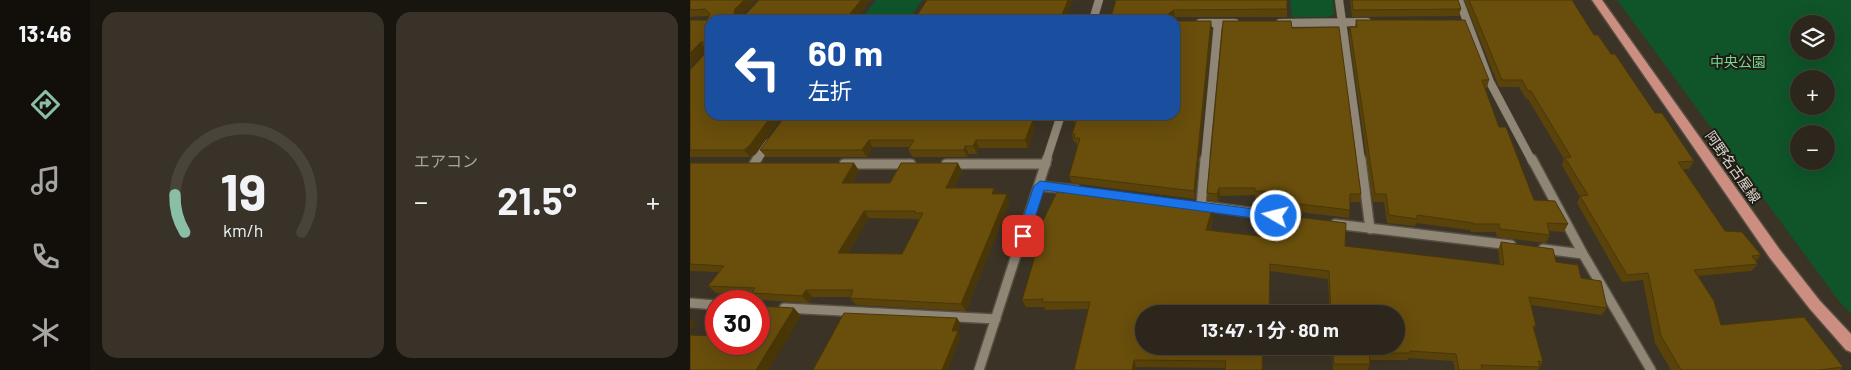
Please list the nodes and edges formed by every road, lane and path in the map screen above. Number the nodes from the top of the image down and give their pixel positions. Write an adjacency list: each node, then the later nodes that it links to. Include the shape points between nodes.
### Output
1 (1099, 0): 5 (street)
2 (1338, 0): 10 (street)
3 (1459, 0): 13 (street)
4 (1597, 0): 31 (main road, 阿野名古屋線, via 1775,254)
5 (1094, 15)
6 (1192, 22): 7 (street)
7 (1218, 22): 8 (street); 23 (street, via 1196,206)
8 (1246, 22)
9 (1275, 22): 10 (street)
10 (1342, 22): 11 (street); 25 (street)
11 (1371, 22)
12 (1458, 22): 13 (street)
13 (1467, 22): 26 (street, via 1490,82)
14 (1059, 120): 20 (street)
15 (775, 136): 16 (street, via 749,164)
16 (763, 164)
17 (832, 164): 18 (street)
18 (919, 164)
19 (939, 164): 20 (street)
20 (1046, 164): 21 (street)
21 (1040, 186): 22 (street); 30 (street)
22 (1087, 192)
23 (1286, 217)
24 (1323, 222): 25 (street)
25 (1370, 229): 26 (street)
26 (1583, 254): 33 (street)
27 (690, 303): 28 (street)
28 (705, 304)
29 (770, 307): 30 (street)
30 (996, 319): 32 (street)
31 (1851, 345)
32 (979, 370)
33 (1651, 370)

